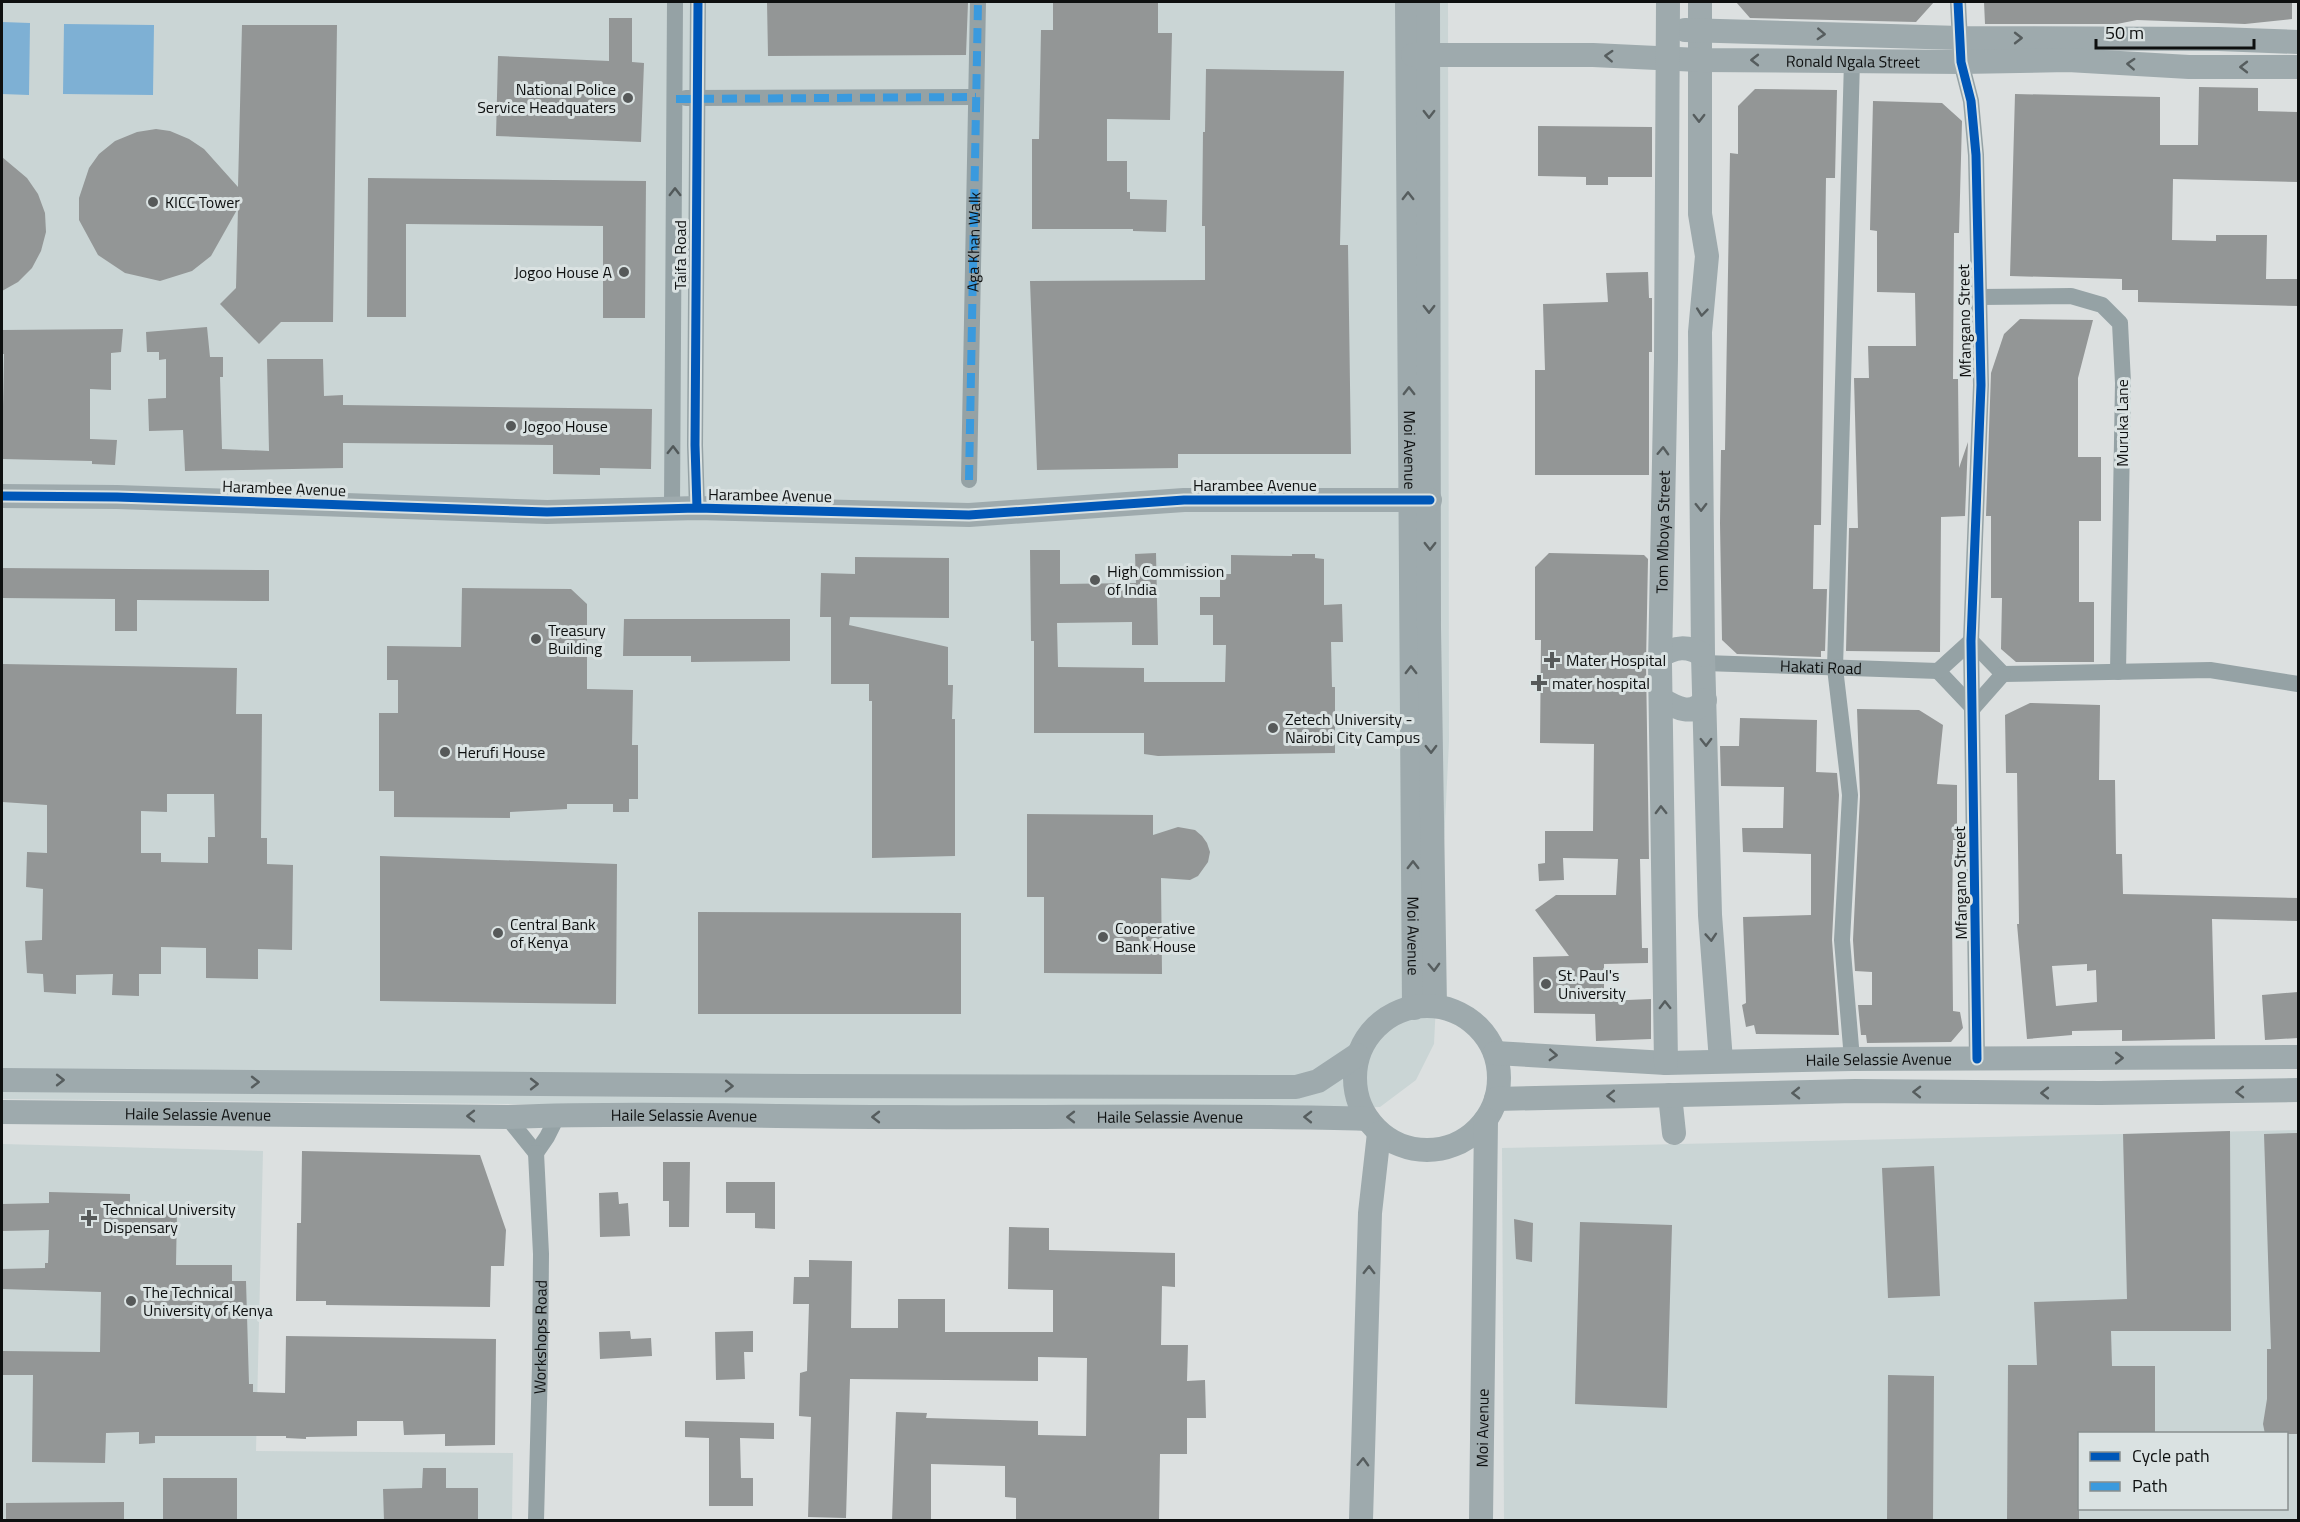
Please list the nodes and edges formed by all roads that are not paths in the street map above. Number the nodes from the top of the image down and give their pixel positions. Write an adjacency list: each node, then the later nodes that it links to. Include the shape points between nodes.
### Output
1 (675, 2): 21 (street, Taifa Road)
2 (698, 2): 20 (street, Taifa Road)
3 (978, 2): 19 (street, Aga Khan Walk)
4 (1407, 2): 13 (main road, Moi Avenue)
5 (1428, 2): 13 (main road, Moi Avenue)
6 (1668, 2): 9 (main road, Tom Mboya Street)
7 (1700, 2): 10 (main road)
8 (1958, 2): 11 (street, Mfangano Street)
9 (1668, 29): 10 (main road, Ronald Ngala Street); 14 (main road, Tom Mboya Street)
10 (1700, 30): 11 (main road, Ronald Ngala Street, one-way to 11); 15 (main road)
11 (1960, 38): 12 (main road, Ronald Ngala Street, one-way to 12); 17 (street, Mfangano Street)
12 (2298, 42)
13 (1418, 55): 14 (main road, Ronald Ngala Street, one-way to 13); 25 (main road, Moi Avenue)
14 (1667, 58): 15 (main road, Ronald Ngala Street); 29 (main road, Tom Mboya Street, one-way to 14)
15 (1699, 60): 16 (main road, Ronald Ngala Street, one-way to 15); 30 (main road, one-way to 30, via 1700,214 1707,256 1700,332)
16 (1852, 61): 17 (main road, Ronald Ngala Street); 31 (street)
17 (1961, 62): 18 (main road, Ronald Ngala Street, one-way to 17, via 2189,67 2068,60); 22 (street, Mfangano Street, via 1971,101 1976,155)
18 (2298, 67)
19 (976, 97): 20 (street); 23 (street, Aga Khan Walk)
20 (696, 98): 21 (street); 27 (street, Taifa Road)
21 (676, 99): 26 (street, Taifa Road, one-way to 21)
22 (1979, 297): 28 (street, Mfangano Street, via 1981,385); 33 (street, Muruka Lane, via 2071,296 2102,305 2120,323 2123,383)
23 (969, 480)
24 (2, 496): 26 (main road, Harambee Avenue, via 547,512)
25 (1420, 500): 27 (main road, Harambee Avenue, via 1184,500 969,515); 39 (main road, Moi Avenue, via 1429,628)
26 (672, 508): 27 (main road, Harambee Avenue)
27 (697, 508)
28 (1971, 641): 32 (street); 34 (street); 38 (street, Mfangano Street)
29 (1660, 656): 30 (main road, via 1684,648); 36 (main road, Tom Mboya Street)
30 (1703, 659): 31 (street, Hakati Road); 37 (main road)
31 (1835, 668): 32 (street, Hakati Road); 43 (street, via 1850,795 1842,940)
32 (1938, 671): 38 (street)
33 (2118, 672): 34 (street); 35 (street, via 2210,670)
34 (2003, 674): 38 (street)
35 (2298, 684)
36 (1661, 699): 37 (main road, via 1692,710); 46 (main road, Tom Mboya Street, one-way to 36)
37 (1705, 700): 45 (main road, one-way to 45, via 1710,915)
38 (1973, 708): 44 (street, Mfangano Street)
39 (1424, 1007): 40 (main road, via 1450,1010 1469,1019); 41 (main road, Haile Selassie Avenue, via 1405,1009 1383,1020 1366,1037)
40 (1495, 1053): 46 (main road, Haile Selassie Avenue, one-way to 46); 50 (main road, via 1499,1076)
41 (1357, 1055): 47 (main road, Haile Selassie Avenue, one-way to 41, via 1277,1088 1318,1081); 54 (main road, via 1360,1102)
42 (2298, 1058): 44 (main road, Haile Selassie Avenue, one-way to 42)
43 (1852, 1059): 44 (main road, Haile Selassie Avenue); 45 (main road, Haile Selassie Avenue)
44 (1977, 1059)
45 (1720, 1061): 46 (main road, Haile Selassie Avenue)
46 (1666, 1063)
47 (2, 1080)
48 (2298, 1090): 49 (main road, Haile Selassie Avenue, one-way to 49)
49 (1670, 1095): 50 (main road, Haile Selassie Avenue, one-way to 50); 55 (main road)
50 (1491, 1110): 54 (main road, Haile Selassie Avenue, via 1472,1134 1455,1145 1435,1150 1396,1143); 59 (main road, Moi Avenue)
51 (2, 1112): 53 (main road, Haile Selassie Avenue, one-way to 51)
52 (558, 1115): 53 (main road, Haile Selassie Avenue); 54 (main road, Haile Selassie Avenue, one-way to 52, via 1256,1117); 56 (street)
53 (507, 1117): 56 (street)
54 (1373, 1126): 58 (main road, one-way to 54)
55 (1674, 1133)
56 (536, 1153): 57 (street, Workshops Road, via 541,1254)
57 (536, 1521)
58 (1361, 1521)
59 (1481, 1521)

